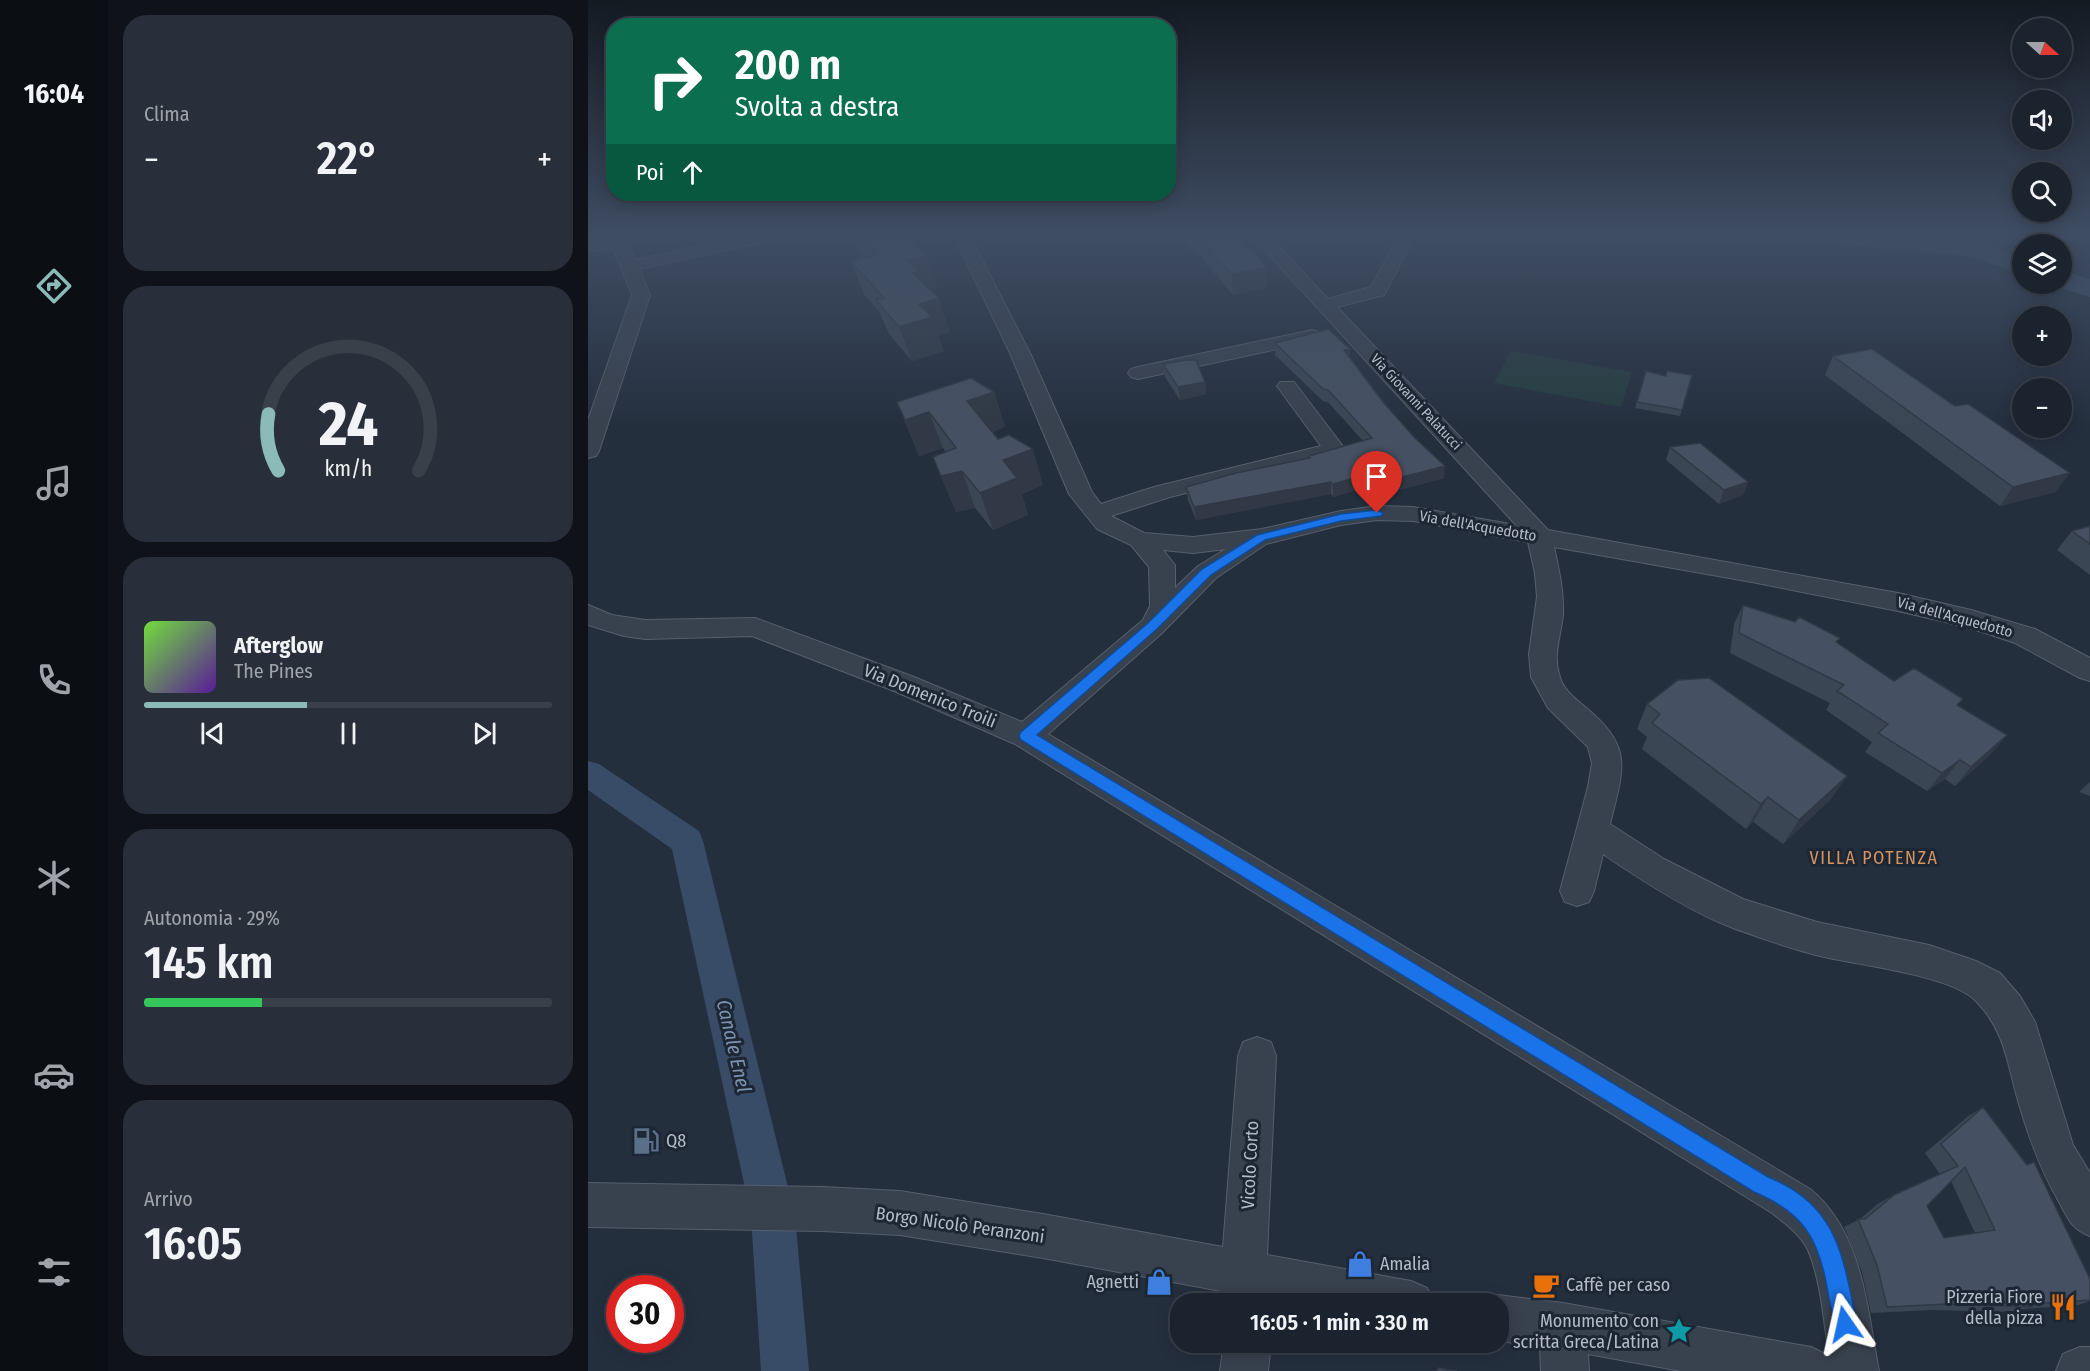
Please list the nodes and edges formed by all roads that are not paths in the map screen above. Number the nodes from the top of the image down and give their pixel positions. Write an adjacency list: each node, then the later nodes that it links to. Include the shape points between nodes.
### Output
1 (638, 300): 9 (street)
2 (994, 300): 11 (street, Via dell'Acquedotto, via 1080,494)
3 (1319, 300): 5 (street, Via Giovanni Palatucci)
4 (1346, 300): 5 (street)
5 (1325, 306): 6 (street, Via Giovanni Palatucci)
6 (1346, 328): 7 (street); 10 (street, Via Giovanni Palatucci)
7 (1138, 373)
8 (1287, 386): 11 (street, via 1334,449 1161,492)
9 (588, 451)
10 (1507, 499): 12 (street, via 1502,513); 13 (street, Via Giovanni Palatucci)
11 (1096, 513): 15 (street, Via dell'Acquedotto, via 1105,524)
12 (1478, 525): 13 (street, Via dell'Acquedotto); 14 (street, Via dell'Acquedotto, via 1413,514 1377,513)
13 (1540, 536): 18 (street, Via dell'Acquedotto, via 1971,619 2025,636); 20 (street, via 1550,582 1549,618 1542,646 1544,676 1552,696 1601,740 1607,762)
14 (1262, 537): 15 (street, Via dell'Acquedotto, via 1193,545); 17 (street, via 1207,572)
15 (1140, 540): 17 (street, via 1162,565 1163,606)
16 (588, 614): 19 (street, Via Domenico Troili, via 603,623 645,629 754,627)
17 (1153, 626): 19 (street)
18 (2090, 671)
19 (1026, 736): 33 (street, Via Domenico Troili, via 1761,1185 1780,1192 1805,1211 1823,1234 1834,1265)
20 (1592, 830): 21 (street); 24 (street, via 1652,869 1734,912 1817,939 1929,962 1987,986 2007,1009 2021,1036 2056,1156)
21 (1577, 891)
22 (1257, 1056): 25 (street, Vicolo Corto)
23 (588, 1205): 25 (street, Borgo Nicolò Peranzoni, via 900,1213 1043,1236)
24 (2090, 1214)
25 (1251, 1284): 26 (street, Borgo Nicolò Peranzoni)
26 (1323, 1293)
27 (1509, 1319): 28 (street)
28 (1563, 1326): 31 (street); 32 (street)
29 (1246, 1353): 30 (street)
30 (1244, 1371)
31 (1565, 1371)
32 (1811, 1371)
33 (1855, 1371)
34 (2080, 1371): 35 (street)
35 (2090, 1371)

